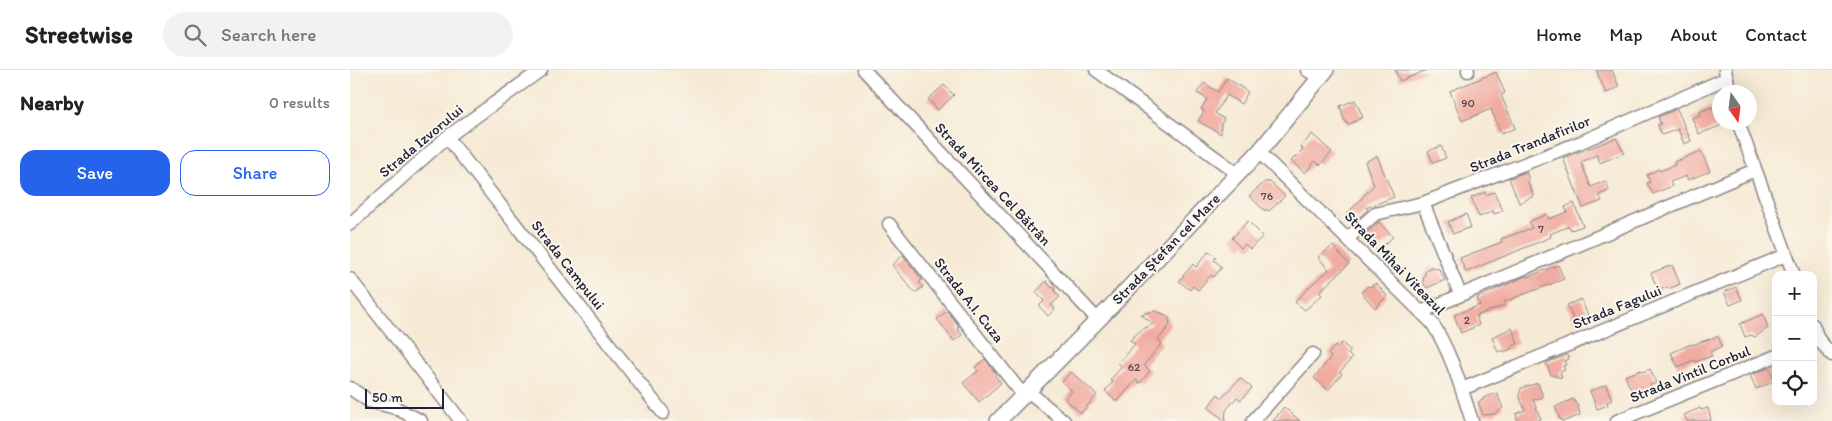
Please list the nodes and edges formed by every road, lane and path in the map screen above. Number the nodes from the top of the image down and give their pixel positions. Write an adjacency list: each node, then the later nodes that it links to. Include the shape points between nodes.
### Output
1 (541, 70): 7 (street, Strada Izvorului)
2 (864, 70): 20 (street, Strada Mircea Cel Bătrân)
3 (1096, 70): 10 (street)
4 (1317, 72): 8 (street, Strada Ștefan cel Mare)
5 (1726, 74): 11 (street, Strada Trandafirilor, via 1581,142)
6 (1741, 130): 9 (street)
7 (447, 137): 12 (street, Strada Izvorului); 28 (street, Strada Campului)
8 (1259, 152): 10 (street, Strada Ștefan cel Mare); 14 (street, Strada Mihai Viteazul)
9 (1755, 170): 15 (street); 18 (street)
10 (1238, 174): 20 (street, Strada Ștefan cel Mare)
11 (1423, 204): 14 (street, Strada Trandafirilor, via 1375,214); 18 (street)
12 (350, 224)
13 (889, 224): 27 (street, Strada A.I. Cuza)
14 (1348, 238): 19 (street, Strada Mihai Viteazul)
15 (1786, 255): 16 (street); 26 (street, Strada Fagului)
16 (1792, 271)
17 (350, 279): 30 (street)
18 (1460, 294): 19 (street)
19 (1421, 312): 26 (street, Strada Mihai Viteazul, via 1440,335)
20 (1098, 320): 27 (street, Strada Ștefan cel Mare)
21 (1817, 341): 22 (street)
22 (1832, 353)
23 (1313, 354): 33 (street)
24 (1772, 358): 35 (street, Strada Vintil Corbul)
25 (350, 388): 29 (street, via 369,401 396,408)
26 (1462, 389): 34 (street, Strada Mihai Viteazul)
27 (1026, 393): 31 (street, Strada Ștefan cel Mare); 32 (street, Strada A.I. Cuza)
28 (663, 413)
29 (421, 421)
30 (461, 421)
31 (998, 421)
32 (1064, 421)
33 (1253, 421)
34 (1472, 421)
35 (1617, 421)

